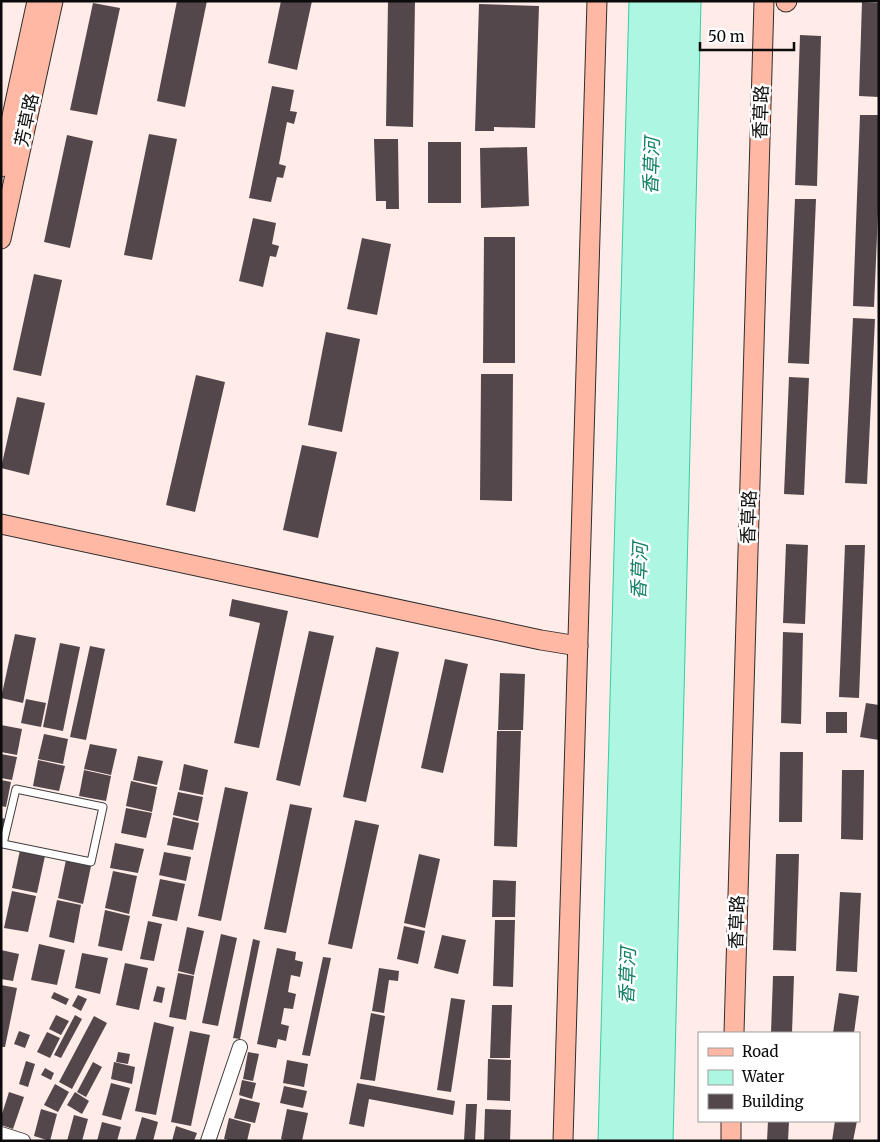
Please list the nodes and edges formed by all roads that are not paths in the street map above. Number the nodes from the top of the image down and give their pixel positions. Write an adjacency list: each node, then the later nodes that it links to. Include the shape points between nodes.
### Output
1 (37, 1): 5 (street, 芳草路)
2 (53, 1): 6 (street, 芳草路)
3 (597, 1): 8 (street)
4 (764, 1): 11 (street, 香草路)
5 (1, 167)
6 (1, 239)
7 (1, 524): 8 (street)
8 (578, 646): 17 (street)
9 (1, 814): 10 (lane)
10 (10, 815): 10 (lane, via 16,789 103,807 91,862 3,844)
11 (734, 1032)
12 (240, 1046): 16 (street)
13 (732, 1122): 18 (street)
14 (1, 1134): 15 (street)
15 (23, 1141)
16 (208, 1141)
17 (564, 1141)
18 (731, 1141)

